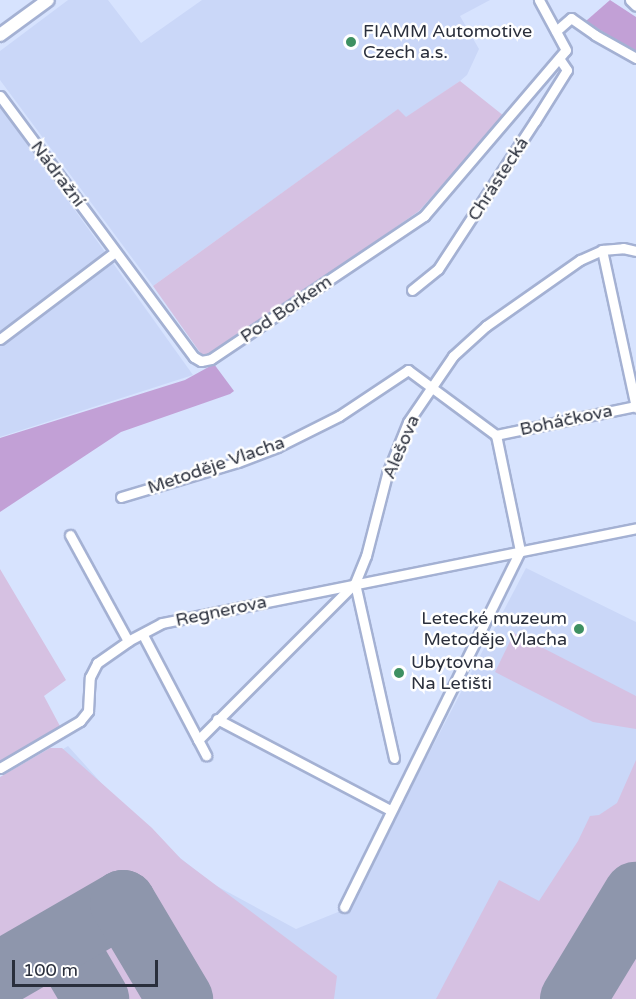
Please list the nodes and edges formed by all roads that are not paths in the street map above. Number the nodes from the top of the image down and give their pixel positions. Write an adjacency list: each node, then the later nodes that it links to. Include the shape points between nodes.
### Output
1 (48, 0): 6 (street)
2 (539, 0): 5 (street)
3 (630, 0): 4 (street)
4 (636, 6)
5 (556, 31): 7 (street, Pod Borkem, via 566,50); 8 (street, via 571,18)
6 (0, 35)
7 (559, 58): 12 (street, Pod Borkem, via 424,216 211,359 201,361 194,357); 13 (street, Chrástecká, via 567,70 535,121 438,269)
8 (636, 58)
9 (0, 96): 12 (street, Nádražní)
10 (602, 250): 11 (street, Alešova); 15 (street, Alešova, via 580,260 486,326 453,356); 16 (street)
11 (636, 251)
12 (116, 252): 14 (street)
13 (412, 290)
14 (0, 339)
15 (430, 388): 17 (street, Boháčkova); 18 (street, Metoděje Vlacha, via 408,370 339,416 277,447); 22 (street, Alešova, via 408,422 387,474)
16 (636, 407): 17 (street, Boháčkova)
17 (496, 435): 21 (street, Boháčkova)
18 (121, 497)
19 (636, 528): 21 (street, Regnerova)
20 (70, 535): 24 (street)
21 (520, 551): 22 (street, Regnerova); 30 (street)
22 (355, 583): 23 (street, Regnerova, via 162,623); 25 (street); 28 (street)
23 (143, 635): 24 (street, Regnerova); 26 (street)
24 (128, 641): 29 (street, Regnerova, via 97,663 90,676 87,711 80,721)
25 (217, 718): 26 (street); 30 (street)
26 (198, 740): 27 (street)
27 (206, 755)
28 (394, 758)
29 (0, 768)
30 (390, 810): 31 (street)
31 (344, 907)

